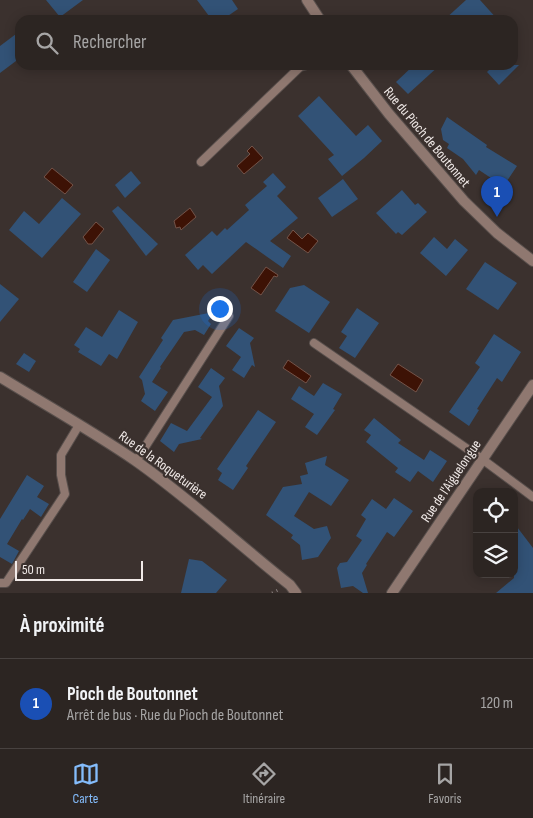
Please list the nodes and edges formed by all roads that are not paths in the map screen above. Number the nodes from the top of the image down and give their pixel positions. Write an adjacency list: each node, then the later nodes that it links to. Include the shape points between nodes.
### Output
1 (306, 0): 2 (street)
2 (316, 15)
3 (297, 70): 5 (lane)
4 (355, 70): 6 (street, Rue du Pioch de Boutonnet, via 464,201 498,234)
5 (201, 162)
6 (533, 261)
7 (229, 316): 13 (lane)
8 (314, 343): 12 (lane)
9 (0, 377): 11 (street, Rue de la Roqueturière)
10 (533, 386): 12 (street, Rue de l'Aiguelongue)
11 (79, 424): 13 (street, Rue de la Roqueturière); 15 (lane, via 61,455 61,475 66,494 6,583)
12 (482, 459): 14 (lane); 17 (street, Rue de l'Aiguelongue)
13 (136, 461): 16 (street, Rue de la Roqueturière, via 205,512)
14 (533, 497)
15 (0, 583)
16 (296, 593)
17 (392, 593)

